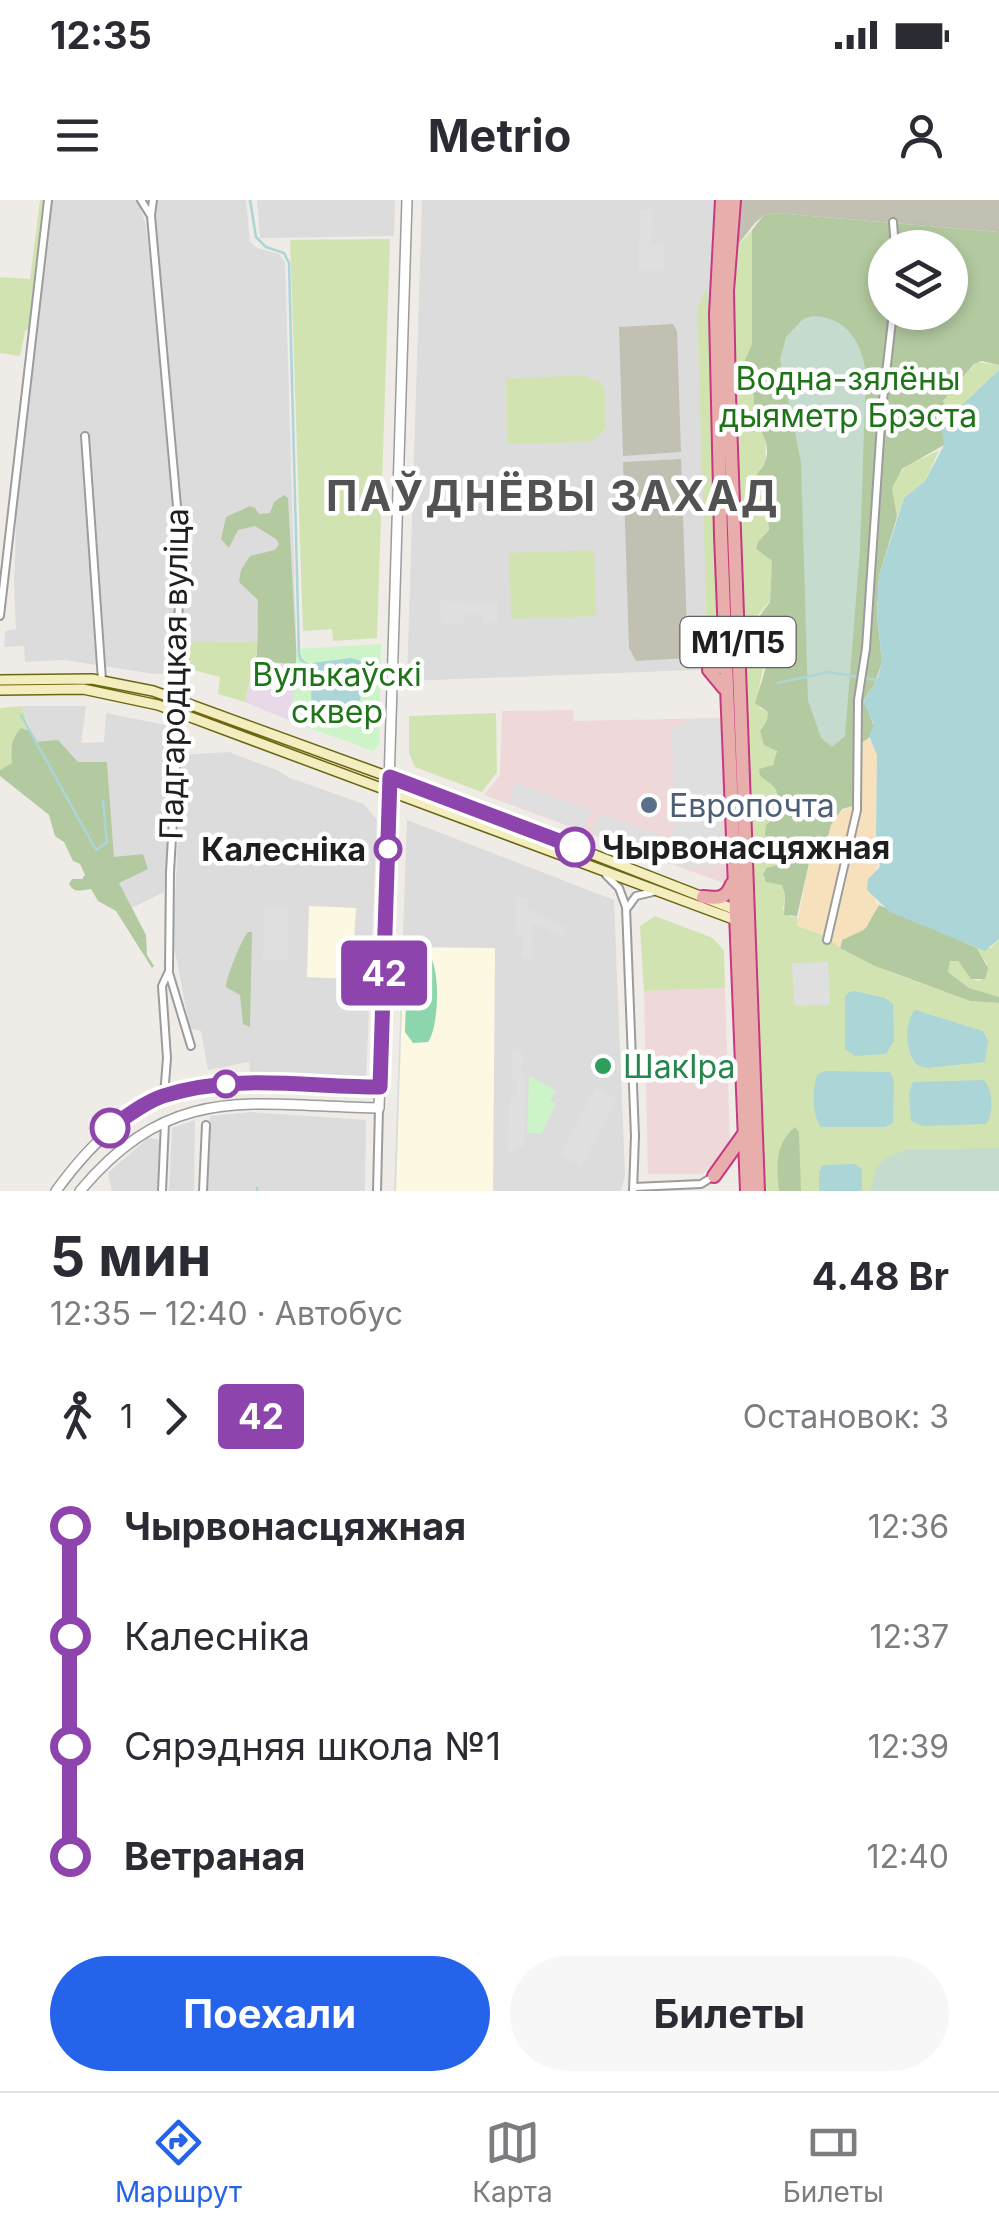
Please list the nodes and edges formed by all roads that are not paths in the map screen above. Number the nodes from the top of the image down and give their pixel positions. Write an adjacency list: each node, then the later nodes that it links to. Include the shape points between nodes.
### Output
1 (48, 200): 14 (street)
2 (140, 200): 7 (street, Падгародцкая вуліца)
3 (153, 200): 7 (street)
4 (407, 200): 20 (street)
5 (722, 200): 11 (highway, М1/П5, via 716,272)
6 (734, 200): 11 (highway, М1/П5)
7 (150, 216): 18 (street, Падгародцкая вуліца, via 180,541)
8 (893, 222): 9 (street)
9 (894, 230)
10 (892, 330): 28 (street, via 858,700 857,810)
11 (723, 394): 12 (highway, М1/П5)
12 (724, 423): 23 (highway, М1/П5, via 726,656 709,670 727,694); 27 (highway, М1/П5)
13 (84, 436): 16 (street)
14 (0, 616)
15 (0, 680): 16 (main road)
16 (102, 680): 18 (main road)
17 (0, 690): 19 (main road, via 93,690)
18 (177, 700): 19 (street, Падгародцкая вуліца); 20 (main road)
19 (178, 712): 21 (main road); 29 (street, Падгародцкая вуліца)
20 (390, 777): 21 (street); 25 (main road)
21 (389, 792): 22 (main road); 32 (street)
22 (602, 872): 24 (main road); 26 (street, via 619,888)
23 (733, 882): 25 (highway, via 728,894); 27 (highway, М1/П5)
24 (657, 892): 26 (street, via 636,896); 27 (main road)
25 (703, 897): 27 (main road)
26 (626, 914): 42 (street)
27 (741, 917): 31 (highway, М1/П5); 49 (highway, М1/П5)
28 (826, 940)
29 (169, 972): 30 (street, Падгародцкая вуліца); 34 (street, Падгародцкая вуліца, via 162,986 167,1058)
30 (191, 1046)
31 (741, 1072): 33 (highway); 40 (highway, М1/П5)
32 (380, 1087): 34 (street, via 230,1083); 35 (street)
33 (731, 1090)
34 (161, 1097): 37 (street, via 175,1102); 38 (street, via 153,1113); 43 (street, via 110,1128)
35 (380, 1108): 37 (street, via 230,1104); 47 (street)
36 (731, 1111): 40 (highway)
37 (175, 1116): 38 (street)
38 (165, 1121): 44 (street, via 100,1166); 45 (street)
39 (206, 1125): 46 (street)
40 (744, 1129): 41 (highway); 48 (highway, М1/П5)
41 (714, 1176): 42 (street, via 701,1184); 48 (highway, via 735,1176)
42 (634, 1189)
43 (56, 1191)
44 (80, 1191)
45 (162, 1191)
46 (203, 1191)
47 (378, 1191)
48 (746, 1191)
49 (758, 1191)

